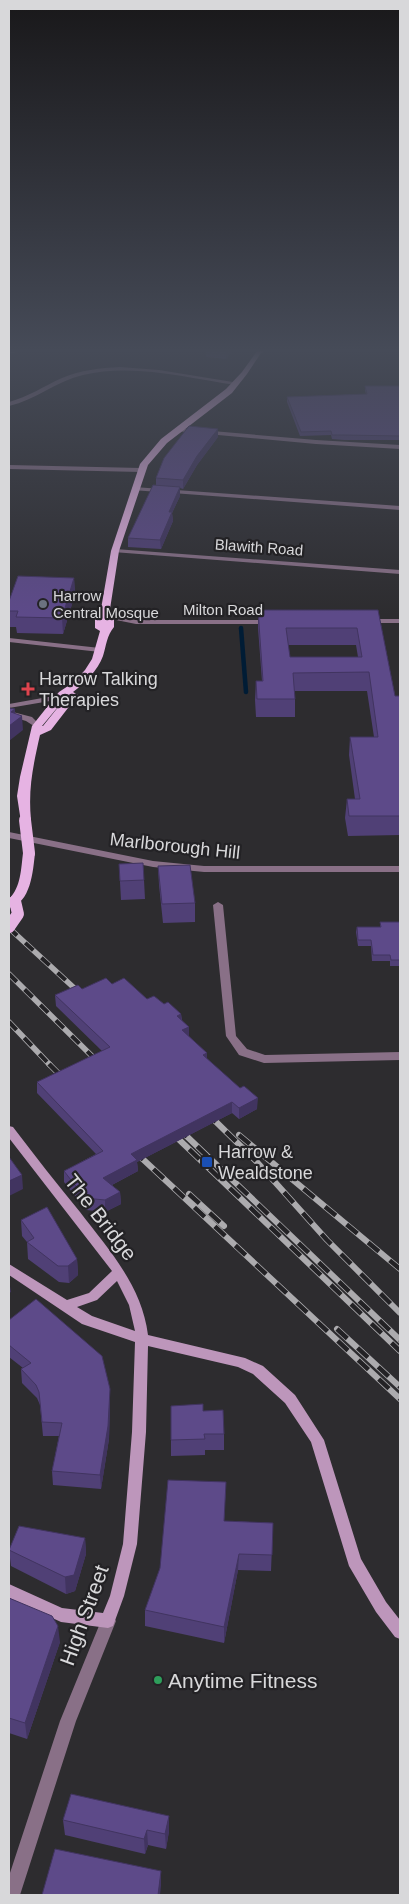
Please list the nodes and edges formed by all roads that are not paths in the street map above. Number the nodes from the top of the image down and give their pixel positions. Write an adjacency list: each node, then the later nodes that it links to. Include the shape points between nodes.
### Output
1 (169, 437): 5 (main road, via 148,457)
2 (263, 437): 3 (street, via 308,443)
3 (400, 447)
4 (9, 467): 5 (street)
5 (141, 470): 6 (main road)
6 (134, 489): 7 (street); 8 (main road)
7 (400, 508)
8 (115, 551): 9 (street, Blawith Road); 10 (main road)
9 (400, 572)
10 (107, 613): 13 (street, Milton Road); 15 (main road, via 100,613 99,623 100,628)
11 (364, 621): 12 (street)
12 (400, 621)
13 (136, 622): 14 (street, Milton Road); 15 (street, Milton Road)
14 (280, 622)
15 (107, 629): 17 (main road)
16 (9, 640): 17 (street)
17 (100, 650): 18 (main road)
18 (78, 684): 19 (main road); 22 (main road, via 72,697 47,728)
19 (64, 694): 20 (street); 22 (main road)
20 (9, 706)
21 (9, 713): 22 (street, via 30,720)
22 (37, 730): 25 (main road, bridge, via 23,796 28,853 26,879)
23 (9, 836): 24 (street, Marlborough Hill, via 153,864 204,869)
24 (400, 869)
25 (12, 902): 27 (main road, bridge, via 18,914)
26 (218, 906): 28 (street, via 231,1036 243,1052 264,1059)
27 (9, 927)
28 (400, 1056)
29 (9, 1130): 31 (street, The Bridge)
30 (9, 1269): 32 (street)
31 (119, 1272): 32 (street, via 93,1297); 33 (street, The Bridge, via 135,1305)
32 (64, 1306): 33 (street, via 87,1320)
33 (142, 1339): 35 (street, High Street, via 130,1544); 36 (street, via 240,1362 258,1370 290,1399 317,1440 354,1562)
34 (9, 1591): 35 (street, via 61,1615)
35 (108, 1621): 37 (street, High Street, via 68,1721)
36 (400, 1632)
37 (11, 1895)

